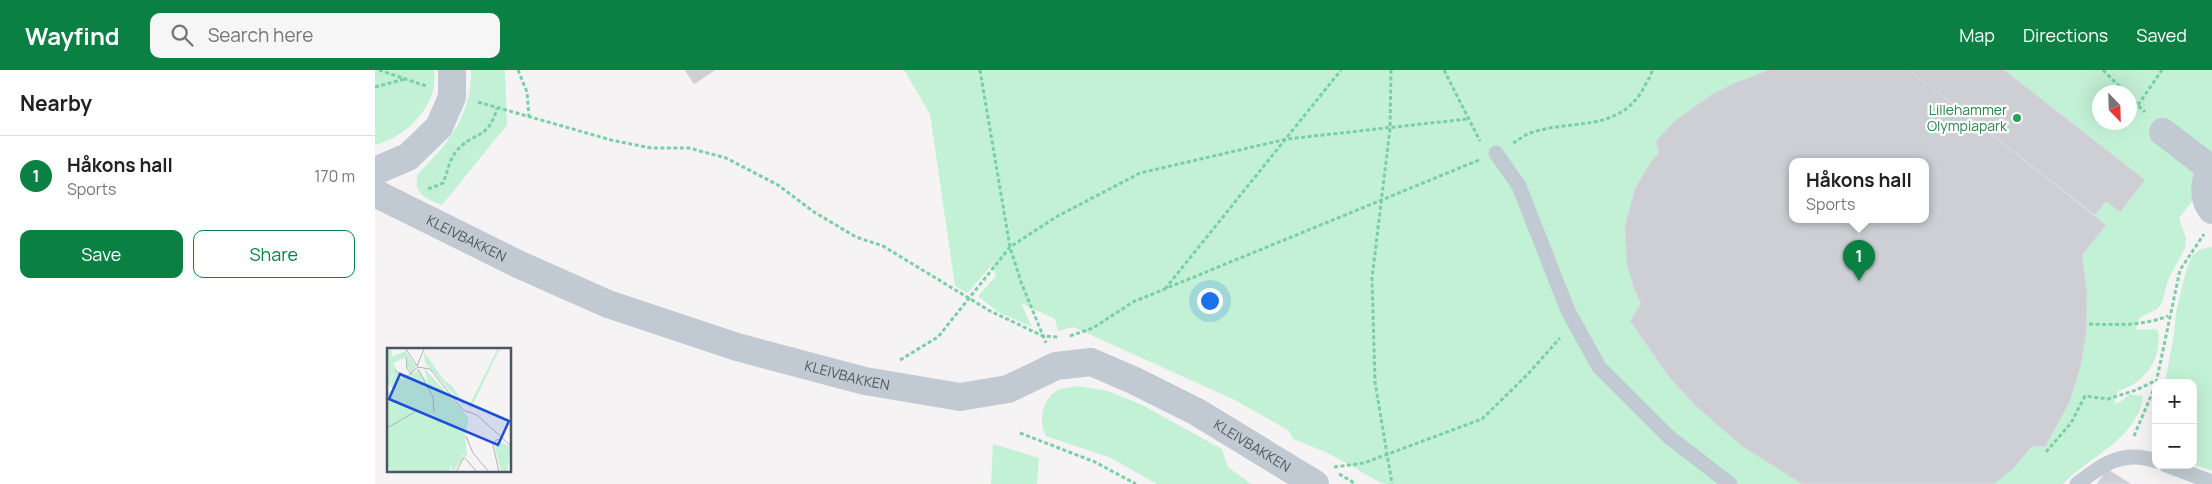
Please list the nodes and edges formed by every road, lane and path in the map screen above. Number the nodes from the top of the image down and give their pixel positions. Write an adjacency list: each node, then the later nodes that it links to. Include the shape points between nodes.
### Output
1 (379, 70): 10 (path)
2 (518, 70): 17 (path, via 527,92)
3 (980, 70): 28 (path)
4 (1341, 70): 21 (path)
5 (1391, 70): 19 (path)
6 (1444, 70): 18 (path)
7 (1652, 70): 22 (path, via 1638,97 1613,117 1529,134)
8 (2103, 70): 12 (path)
9 (2162, 70): 15 (path)
10 (406, 79): 11 (path); 13 (path)
11 (443, 79): 24 (street, bridge, via 451,96 439,127 408,157)
12 (2118, 85)
13 (375, 87)
14 (469, 100): 16 (path)
15 (2138, 106)
16 (497, 108): 17 (path); 25 (path, via 493,122 483,134 454,154 443,183)
17 (529, 117): 30 (path, via 611,140 651,148 689,148 725,158 778,185 814,212 856,236 883,246)
18 (1467, 119): 19 (path); 22 (path, via 1480,142)
19 (1389, 129): 21 (path); 26 (path)
20 (2163, 132): 23 (street)
21 (1287, 139): 28 (path, via 1140,173 1055,216); 29 (path)
22 (1496, 153): 26 (path); 32 (lane, via 1519,186)
23 (2211, 168): 27 (street, via 2204,187)
24 (375, 171)
25 (385, 198): 36 (street, KLEIVBAKKEN, via 520,265 608,304 737,346)
26 (1381, 200): 29 (path); 41 (path, via 1372,278 1375,382)
27 (2210, 219): 31 (path, via 2180,270)
28 (1010, 247): 30 (path); 34 (path)
29 (1164, 290): 34 (path, via 1133,302 1093,328 1065,337)
30 (970, 298): 34 (path); 36 (path, via 938,337)
31 (2169, 316): 33 (path, via 2150,323); 35 (path)
32 (1575, 323): 41 (path, via 1482,419); 50 (lane, via 1599,367 1669,437)
33 (2089, 324)
34 (1043, 336)
35 (2157, 379)
36 (865, 381): 47 (street, KLEIVBAKKEN, via 960,397 1008,389 1056,366 1091,362 1197,412)
37 (2152, 384): 40 (path, via 2108,399 2085,396 2071,423)
38 (2152, 392): 42 (path)
39 (1020, 433): 46 (path, via 1095,462)
40 (2046, 452)
41 (1387, 455): 48 (path, via 1364,463 1330,468); 49 (path)
42 (2125, 457): 43 (lane); 51 (lane, via 2104,463)
43 (2152, 460)
44 (2177, 469): 45 (lane)
45 (2212, 482)
46 (1136, 484)
47 (1315, 484)
48 (1355, 484)
49 (1392, 484)
50 (1730, 484)
51 (2077, 484)

